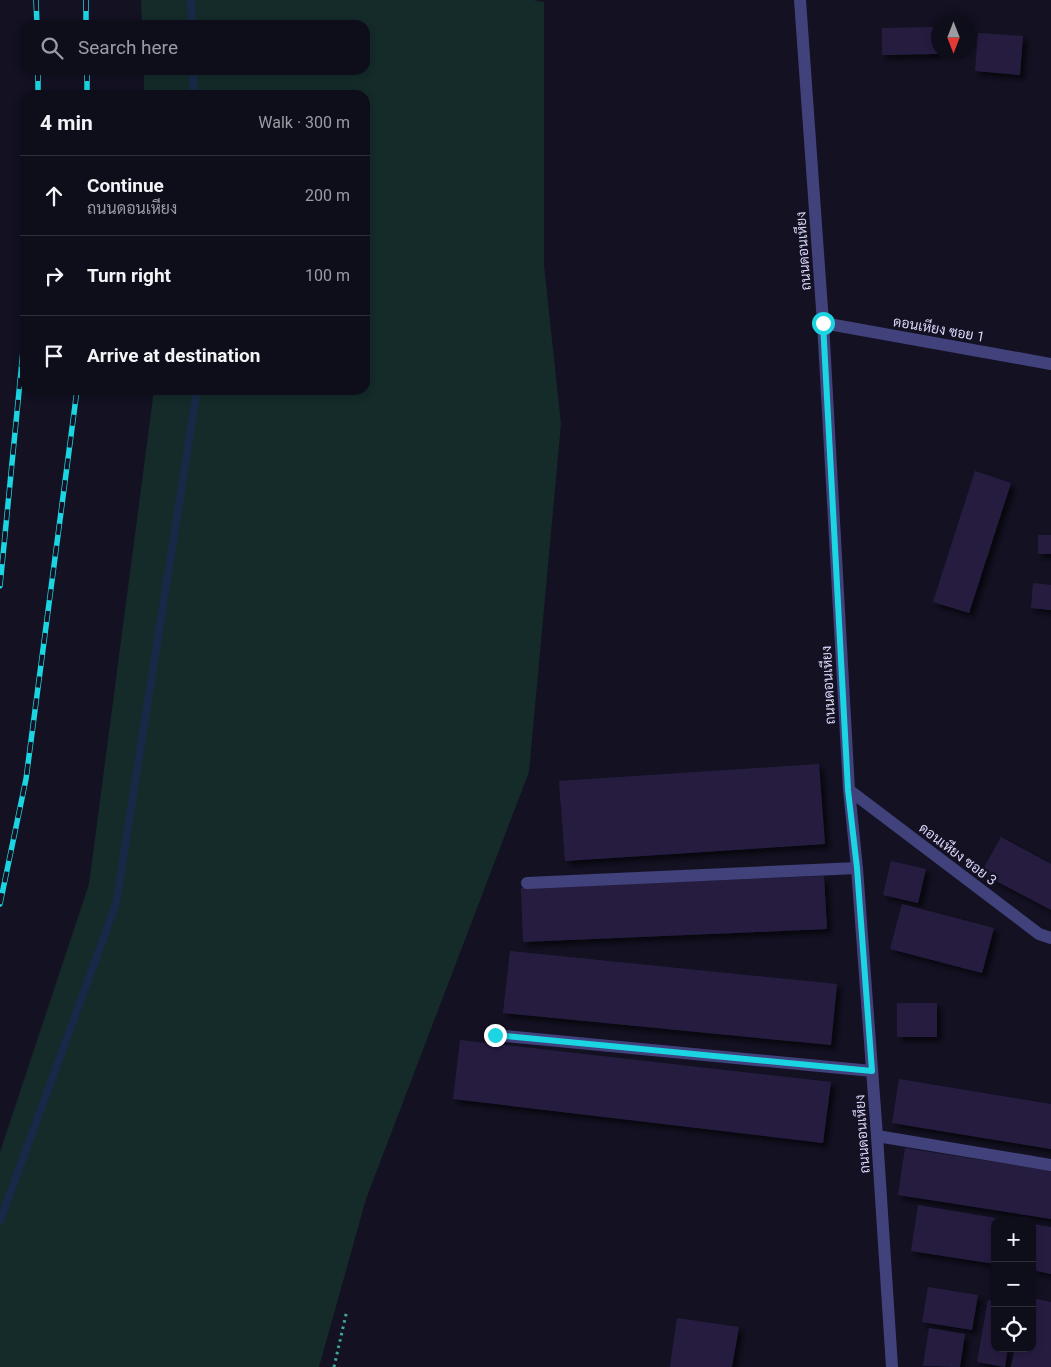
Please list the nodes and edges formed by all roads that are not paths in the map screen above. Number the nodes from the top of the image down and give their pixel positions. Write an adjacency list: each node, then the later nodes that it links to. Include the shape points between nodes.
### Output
1 (800, 0): 2 (street, ถนนดอนเหียง)
2 (823, 323): 3 (street, ดอนเหียง ซอย 1); 4 (street, ถนนดอนเหียง)
3 (1051, 364)
4 (848, 790): 5 (street, ถนนดอนเหียง); 7 (street, ดอนเหียง ซอย 3, via 1038,934)
5 (857, 868): 6 (street); 9 (street, ถนนดอนเหียง)
6 (526, 883)
7 (1051, 938)
8 (495, 1035): 9 (street)
9 (872, 1071): 10 (street, ถนนดอนเหียง)
10 (877, 1136): 11 (street); 12 (street, ถนนดอนเหียง)
11 (1051, 1165)
12 (892, 1367)

